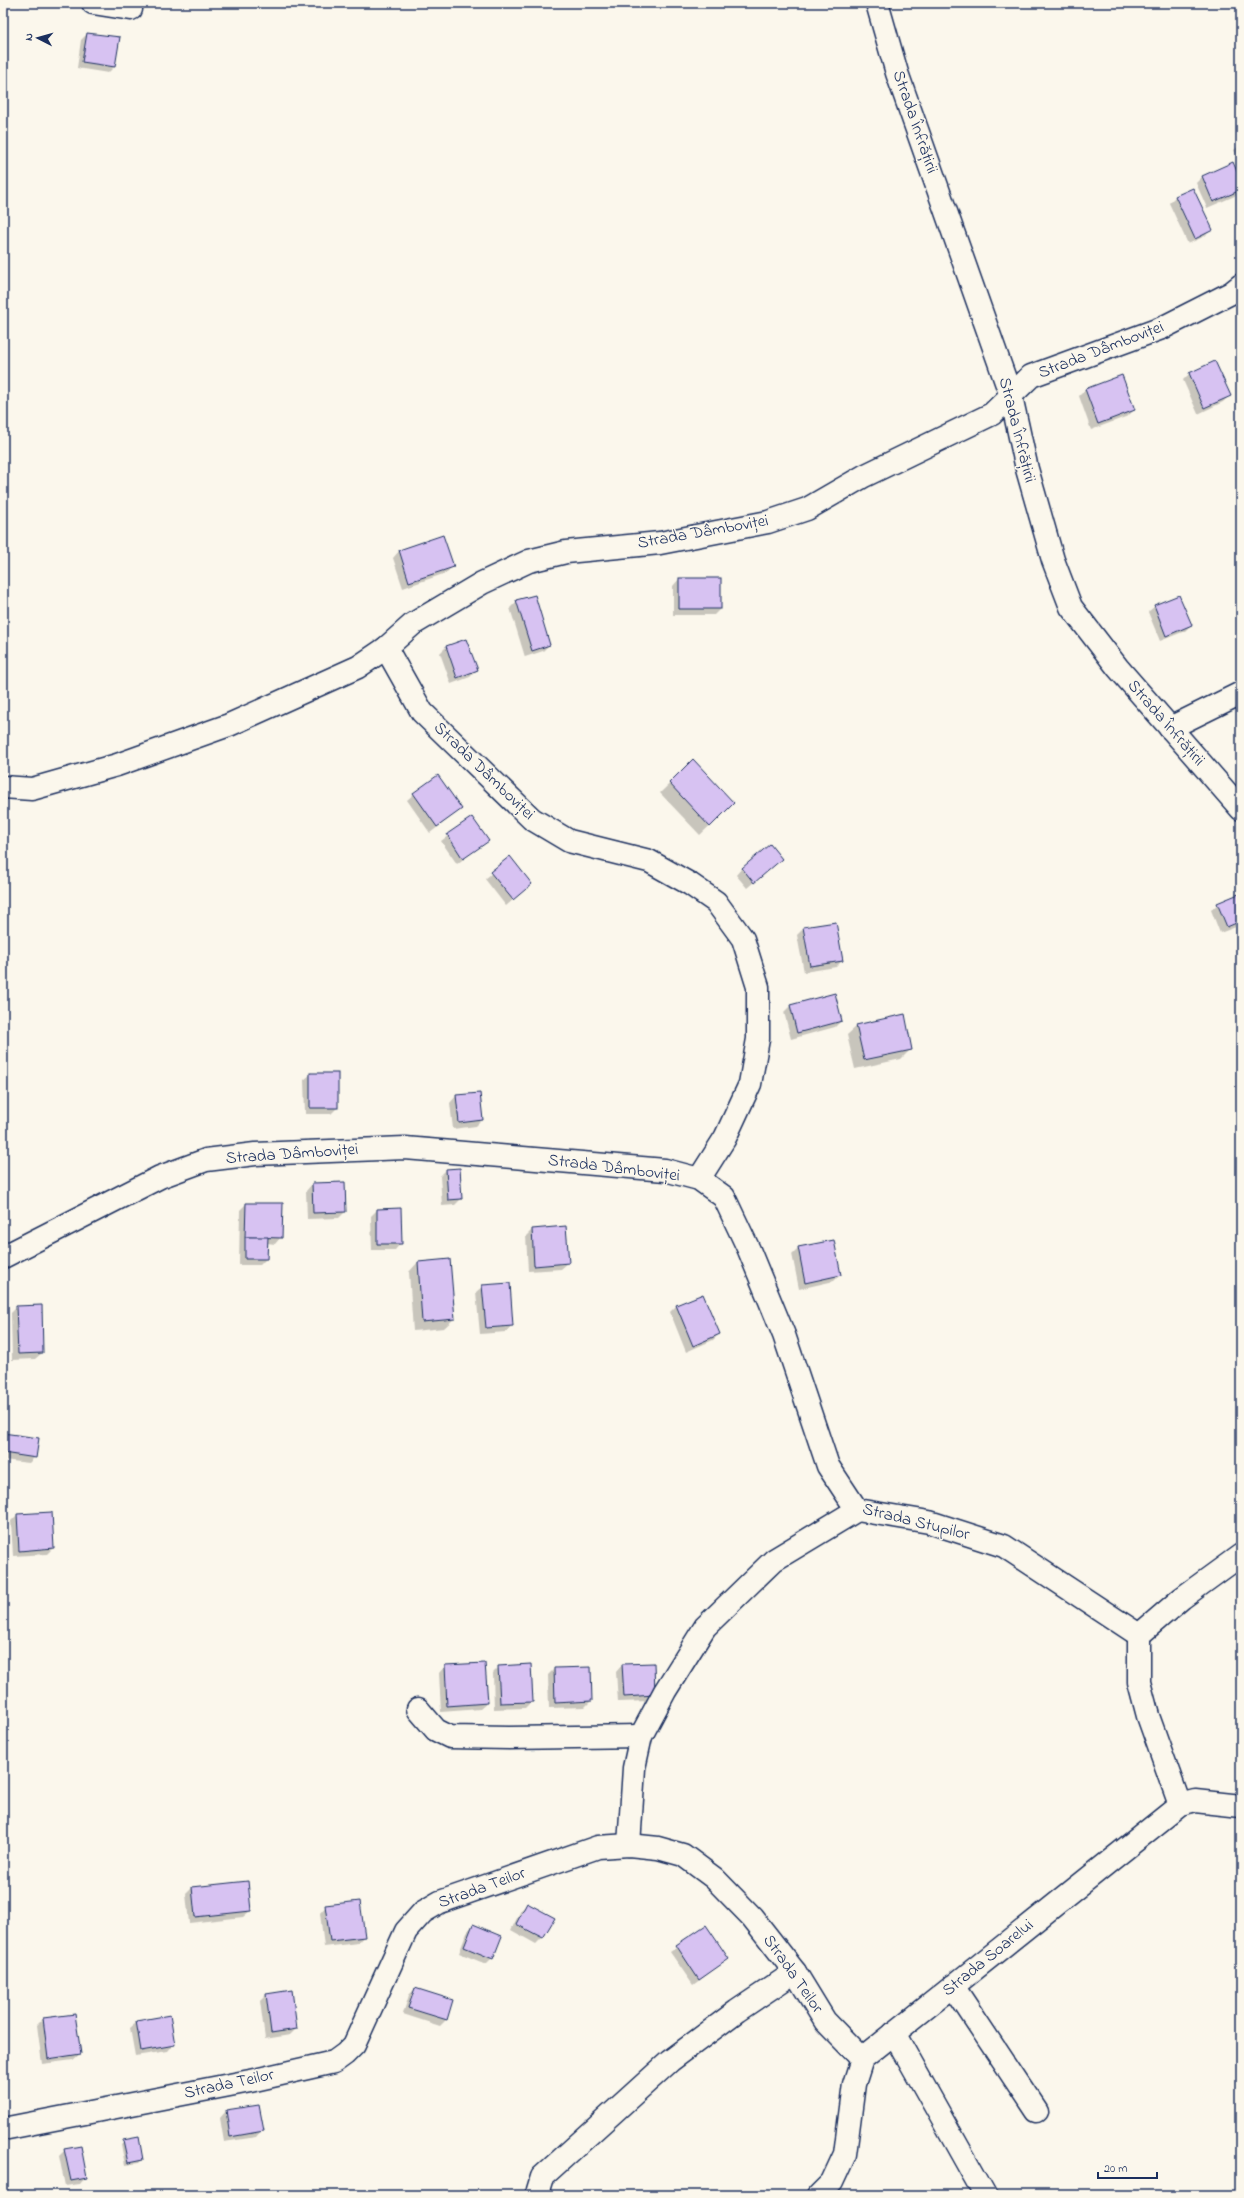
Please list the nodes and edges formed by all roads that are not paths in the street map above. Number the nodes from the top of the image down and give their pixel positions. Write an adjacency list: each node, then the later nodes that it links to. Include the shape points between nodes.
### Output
1 (93, 3): 3 (street)
2 (877, 3): 5 (street, Strada Înfrățirii, via 897,73)
3 (131, 9)
4 (1241, 285): 5 (street, Strada Dâmboviței, via 1231,293 1162,328 1031,376)
5 (1011, 396): 6 (street, Strada Dâmboviței, via 992,414 864,476 807,509 768,522 660,543 566,552 529,561 482,584 413,624); 8 (street, Strada Înfrățirii, via 1029,477 1053,560 1071,608)
6 (386, 648): 9 (street, via 358,667 229,725 118,764 32,789); 11 (street, Strada Dâmboviței, via 422,712 532,819 569,840 648,861 690,884 716,902 743,939 758,987 758,1039 750,1084 725,1138)
7 (1241, 693): 8 (street)
8 (1170, 728): 10 (street, Strada Înfrățirii)
9 (3, 787)
10 (1241, 809)
11 (699, 1179): 12 (street, Strada Dâmboviței, via 665,1170 405,1148 255,1154 206,1160 160,1177); 13 (street, Strada Stupilor, via 724,1197 743,1236 784,1335 828,1466)
12 (3, 1257)
13 (857, 1510): 15 (street, Strada Stupilor, via 929,1522 1004,1546); 17 (street, via 774,1560 705,1628 665,1691)
14 (1241, 1555): 15 (street, via 1182,1598)
15 (1139, 1635): 18 (street, via 1139,1682 1148,1716)
16 (418, 1709): 17 (street, via 436,1730 450,1737)
17 (641, 1736): 20 (street, via 634,1768)
18 (1180, 1805): 19 (street, Strada Soarelui, via 1195,1801); 22 (street, Strada Soarelui)
19 (1241, 1806)
20 (629, 1845): 21 (street, Strada Teilor, via 658,1848 683,1855 714,1878 752,1917); 26 (street, Strada Teilor, via 598,1847 440,1902 423,1912 406,1932 354,2045 334,2062)
21 (795, 1972): 24 (street, Strada Teilor, via 825,2021); 27 (street, via 670,2061 542,2177 538,2190)
22 (953, 1986): 23 (street, Strada Soarelui); 25 (street)
23 (894, 2033): 24 (street, Strada Soarelui); 29 (street)
24 (862, 2059): 28 (street, via 854,2084 845,2154 832,2182)
25 (1036, 2111)
26 (3, 2129)
27 (540, 2195)
28 (819, 2195)
29 (984, 2195)

